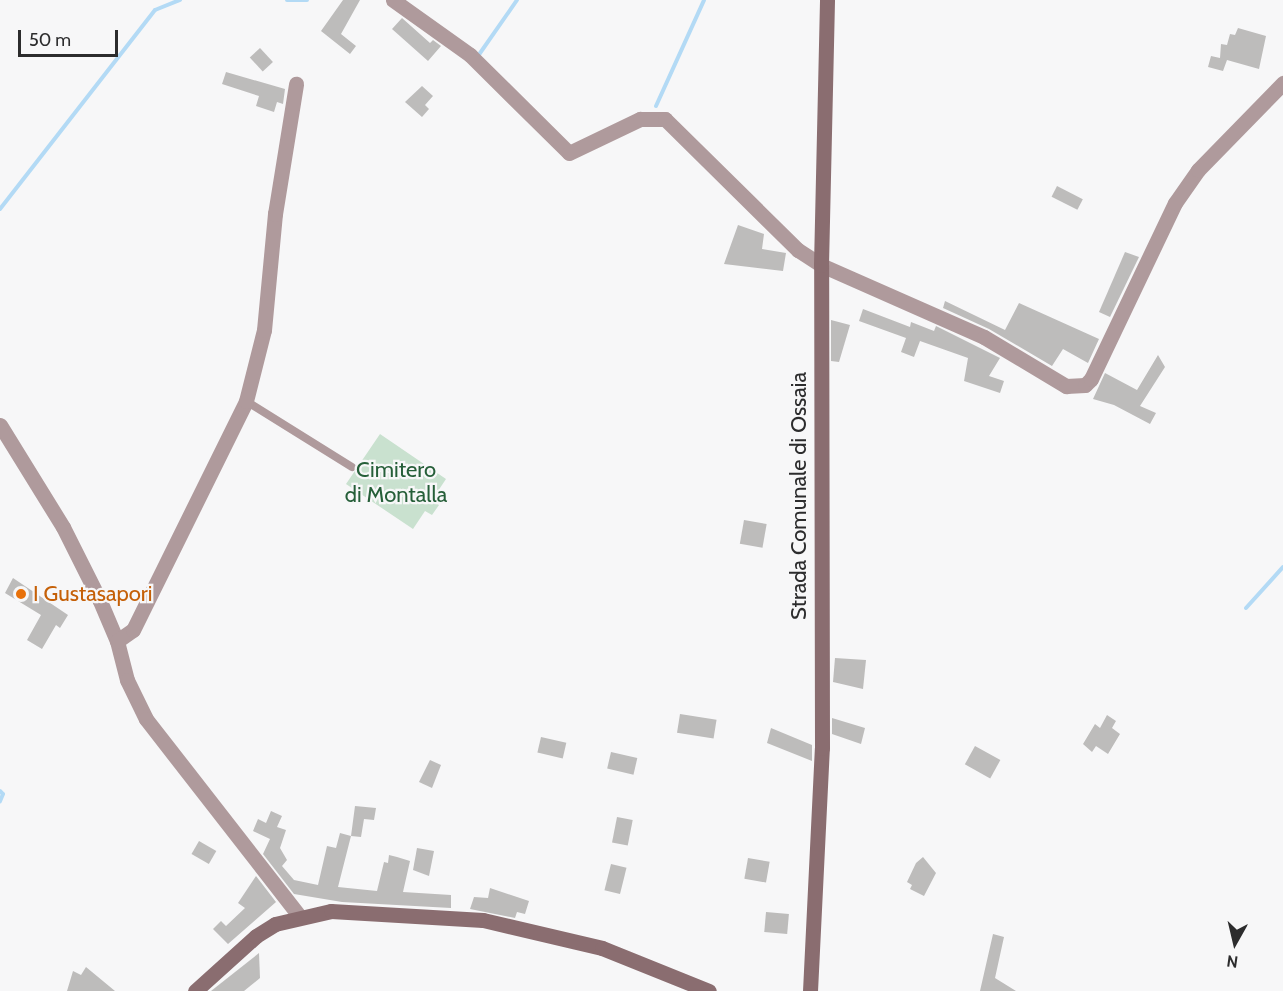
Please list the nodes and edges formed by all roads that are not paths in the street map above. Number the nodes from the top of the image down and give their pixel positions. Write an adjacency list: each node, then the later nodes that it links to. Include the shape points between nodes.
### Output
1 (393, 0): 5 (street, via 470,55 569,153 640,119 665,119 798,250)
2 (827, 0): 5 (street, Strada Comunale di Ossaia)
3 (1283, 83): 5 (street, via 1198,170 1175,203 1085,385 1066,386 1052,380 984,337)
4 (296, 84): 6 (street, via 275,214 264,330)
5 (820, 265): 13 (street, Strada Comunale di Ossaia, via 822,748)
6 (246, 401): 8 (lane); 9 (street, via 134,630)
7 (0, 425): 9 (street, via 63,527)
8 (352, 467)
9 (117, 641): 10 (street, via 127,680 146,719)
10 (300, 917): 11 (street, via 256,936); 12 (street, via 331,911 483,920 602,948)
11 (195, 991)
12 (709, 991)
13 (810, 991)

